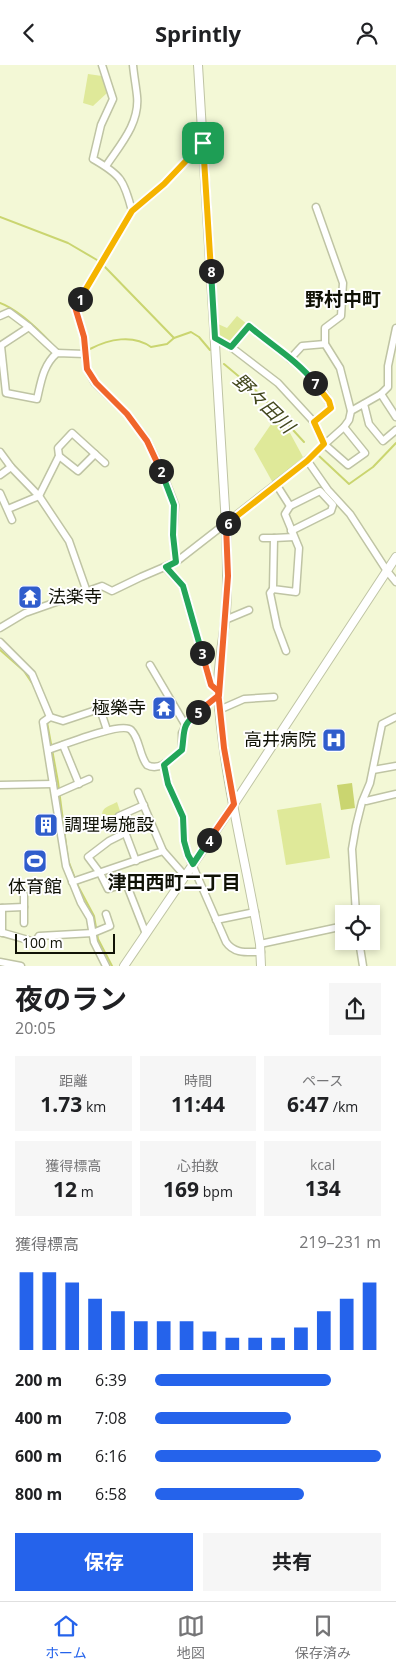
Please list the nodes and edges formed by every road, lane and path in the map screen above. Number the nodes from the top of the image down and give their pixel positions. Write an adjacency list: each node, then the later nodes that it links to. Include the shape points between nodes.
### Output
1 (102, 65): 5 (street, via 113,99 101,125 93,159)
2 (133, 65): 5 (street, via 136,115)
3 (198, 65): 4 (street)
4 (203, 143): 7 (street, via 164,184); 11 (street)
5 (106, 166): 7 (street, via 119,177)
6 (316, 207): 12 (street, via 342,283 341,316 325,328)
7 (132, 211): 16 (street, via 75,307 84,337)
8 (0, 316): 9 (street, via 9,311)
9 (29, 327): 13 (street); 15 (street)
10 (396, 328): 19 (street, via 388,365 388,387)
11 (215, 338): 14 (street); 40 (street)
12 (325, 344): 17 (street, via 302,346); 21 (street, via 340,368)
13 (1, 346): 18 (street)
14 (231, 347): 17 (street, via 249,326); 23 (street, via 278,383)
15 (57, 353): 16 (street); 18 (street, via 44,371 37,399 6,393)
16 (84, 354): 45 (street, via 94,381 127,414 147,441 160,467 174,505)
17 (290, 359): 23 (street, via 310,376 329,401 331,408)
18 (2, 377)
19 (381, 393): 20 (street); 22 (street)
20 (364, 404): 21 (street); 25 (street, via 368,424 383,441)
21 (351, 411): 24 (street)
22 (396, 417)
23 (314, 422): 26 (street)
24 (344, 427): 26 (street); 26 (street, via 365,453 348,465)
25 (396, 429)
26 (324, 444): 30 (street)
27 (0, 452): 32 (street)
28 (95, 454): 29 (street, via 78,471); 29 (street, via 72,433 58,448); 31 (street)
29 (59, 456): 36 (street)
30 (307, 461): 34 (street); 47 (street, via 328,491 350,514)
31 (105, 463)
32 (11, 467): 33 (street); 36 (street)
33 (0, 475)
34 (276, 484): 37 (street); 40 (street)
35 (0, 493): 38 (street)
36 (39, 496): 38 (street); 50 (street, via 69,541)
37 (290, 506): 41 (street, via 286,514); 41 (street, via 320,491 333,505 331,511)
38 (8, 509): 39 (street)
39 (12, 520)
40 (226, 525): 45 (street); 52 (street, via 228,576)
41 (293, 534): 43 (street); 49 (street, via 299,548 296,592)
42 (262, 538): 43 (street)
43 (274, 538): 49 (street)
44 (396, 557): 47 (street)
45 (176, 562): 46 (street)
46 (166, 567): 50 (street, via 112,591 102,586); 57 (street, via 183,586 211,685)
47 (387, 571): 48 (street); 77 (street)
48 (396, 581)
49 (273, 589): 55 (street, via 270,593 277,627)
50 (88, 592): 53 (street, via 25,613)
51 (249, 610): 52 (street)
52 (225, 620): 57 (street)
53 (0, 628)
54 (0, 642): 61 (street, via 32,674)
55 (286, 651)
56 (150, 665): 62 (street)
57 (219, 693): 59 (street); 62 (street)
58 (274, 697): 59 (street, via 244,699)
59 (219, 710): 77 (street)
60 (396, 717): 68 (street, via 382,724)
61 (48, 718): 63 (street, via 63,721 96,710 101,712); 65 (street, via 43,722)
62 (186, 726): 66 (street, via 182,733 182,750)
63 (107, 730): 64 (street); 66 (street, via 128,728 146,765)
64 (62, 745): 65 (street); 70 (street)
65 (51, 749): 71 (street)
66 (164, 765): 82 (street, via 168,784 183,817 184,841)
67 (396, 766): 68 (street)
68 (373, 771): 89 (street, via 362,801 352,849)
69 (89, 779): 70 (street)
70 (79, 783): 74 (street)
71 (53, 784): 72 (street); 74 (street)
72 (0, 785)
73 (138, 792): 78 (street)
74 (58, 793): 86 (street, via 66,866)
75 (396, 794): 76 (street)
76 (366, 801)
77 (234, 804): 82 (street); 92 (street)
78 (144, 805): 79 (street, via 119,816); 80 (street)
79 (125, 833): 81 (street); 83 (street, via 88,857)
80 (163, 851): 81 (street); 84 (street)
81 (136, 861): 83 (street)
82 (193, 864): 84 (street); 94 (street)
83 (100, 873): 86 (street); 87 (street, via 108,889)
84 (185, 876): 99 (street)
85 (144, 877): 87 (street)
86 (74, 882): 97 (street)
87 (126, 883): 99 (street)
88 (24, 895): 90 (street)
89 (355, 905)
90 (24, 907): 91 (street); 95 (street)
91 (1, 908): 98 (street)
92 (255, 913): 94 (street); 100 (street)
93 (106, 914): 97 (street, via 110,926)
94 (216, 920): 100 (street, via 230,948 236,951)
95 (24, 923)
96 (335, 928): 100 (street)
97 (96, 932): 98 (street, via 39,936 35,942); 104 (street, via 94,942)
98 (1, 933)
99 (146, 934): 105 (street)
100 (260, 948): 106 (street)
101 (360, 950): 107 (street)
102 (0, 962): 103 (street)
103 (21, 966)
104 (106, 966)
105 (124, 966)
106 (261, 966)
107 (363, 966)

